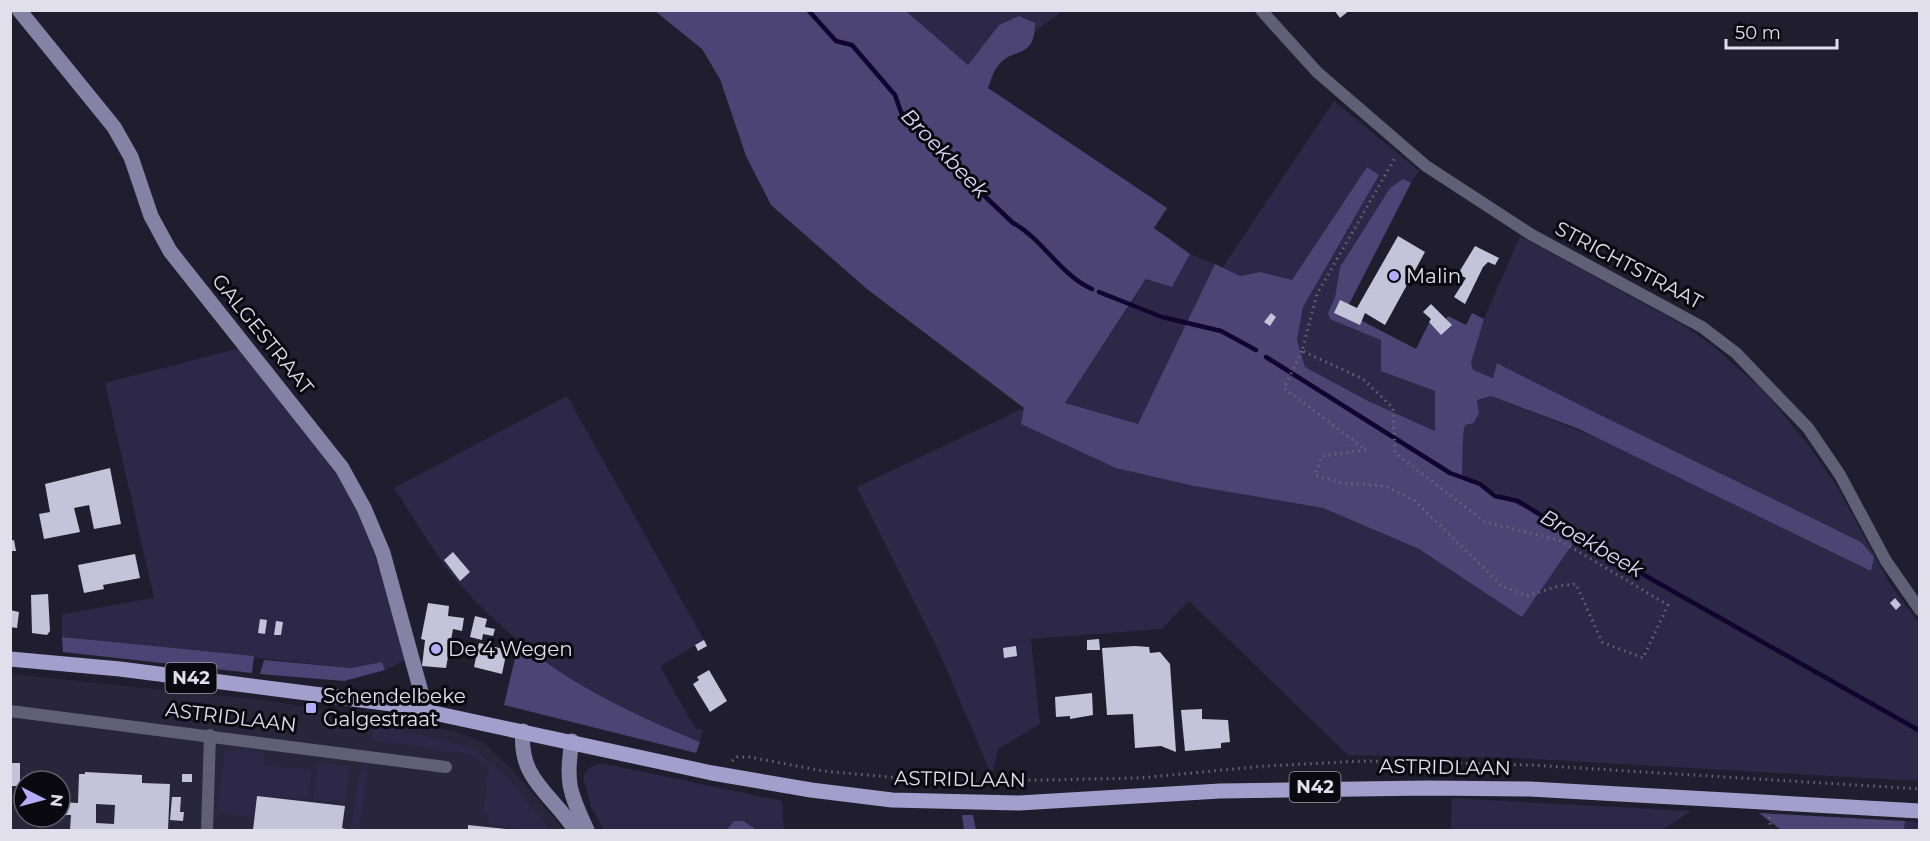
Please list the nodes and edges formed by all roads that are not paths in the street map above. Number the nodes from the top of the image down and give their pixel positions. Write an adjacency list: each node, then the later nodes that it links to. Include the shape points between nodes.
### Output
1 (19, 10): 5 (street, GALGESTRAAT, via 114,127 131,157 151,216 170,251 342,468 383,553)
2 (1261, 10): 3 (street, STRICHTSTRAAT, via 1317,72 1426,166 1532,235 1702,327 1736,353 1814,436 1886,561)
3 (1920, 610)
4 (10, 659): 5 (main road, ASTRIDLAAN / N42, via 120,669)
5 (426, 710): 7 (main road, ASTRIDLAAN / N42)
6 (10, 711): 8 (street, ASTRIDLAAN)
7 (523, 731): 9 (main road, ASTRIDLAAN / N42); 13 (street, via 521,751 525,765)
8 (210, 735): 10 (street, ASTRIDLAAN); 12 (street)
9 (572, 741): 11 (main road, ASTRIDLAAN / N42, via 712,773 903,800 1019,803 1220,791 1530,789); 14 (street, via 567,776 573,802)
10 (446, 767)
11 (1920, 811)
12 (207, 831)
13 (575, 831)
14 (587, 831)

